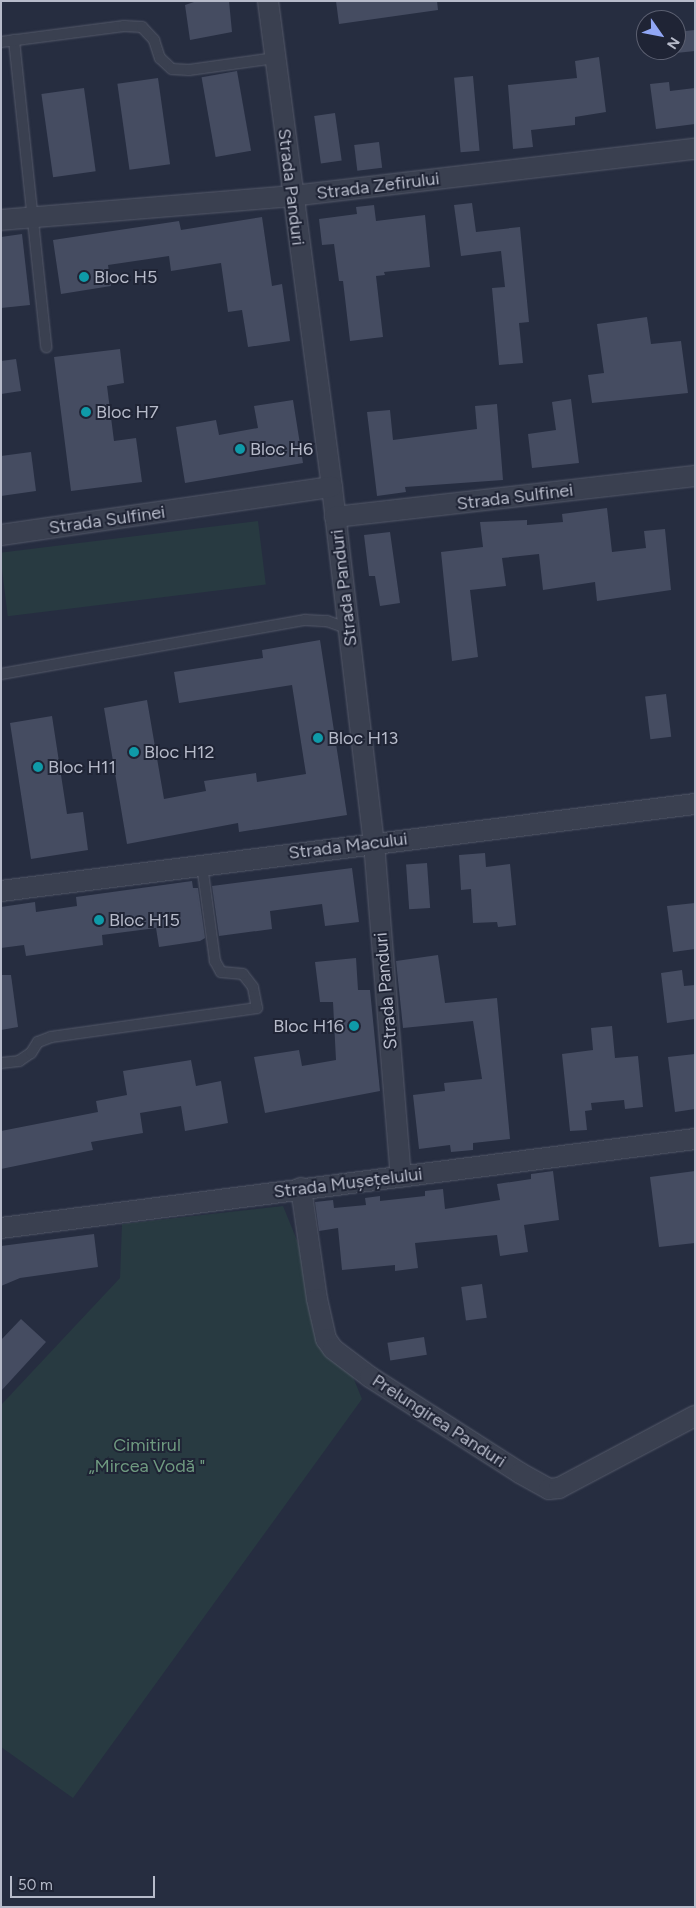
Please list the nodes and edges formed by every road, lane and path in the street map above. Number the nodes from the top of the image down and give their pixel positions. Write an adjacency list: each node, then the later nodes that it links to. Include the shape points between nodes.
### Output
1 (268, 1): 4 (street, Strada Panduri)
2 (14, 40): 3 (lane); 4 (lane, via 124,26 142,27 154,40 160,58 172,69 190,70); 7 (lane)
3 (1, 42)
4 (275, 58): 6 (street, Strada Panduri)
5 (695, 148): 6 (street, Strada Zefirului)
6 (292, 196): 7 (street, Strada Zefirului); 11 (street, Strada Panduri)
7 (31, 218): 8 (street, Strada Zefirului); 9 (lane)
8 (1, 220)
9 (46, 347)
10 (695, 476): 12 (street, Strada Sulfinei)
11 (332, 487): 12 (street, Strada Panduri); 13 (street, Strada Sulfinei)
12 (336, 517): 14 (street, Strada Panduri)
13 (1, 535)
14 (348, 629): 15 (lane, via 326,621 305,620); 17 (street, Strada Panduri)
15 (1, 674)
16 (695, 804): 17 (street, Strada Macului)
17 (374, 843): 18 (street, Strada Macului); 22 (street, Strada Panduri)
18 (202, 865): 19 (street, Strada Macului); 20 (lane, via 215,961 222,972 243,974 253,987 257,1008 51,1037 38,1042 31,1054 19,1061)
19 (1, 891)
20 (1, 1063)
21 (695, 1139): 22 (street, Strada Mușețelului)
22 (401, 1177): 23 (street, Strada Mușețelului)
23 (301, 1188): 24 (street, Strada Mușețelului); 25 (street, Prelungirea Panduri, via 317,1299 326,1339 333,1349 370,1377 549,1489 559,1488)
24 (1, 1228)
25 (695, 1416)

